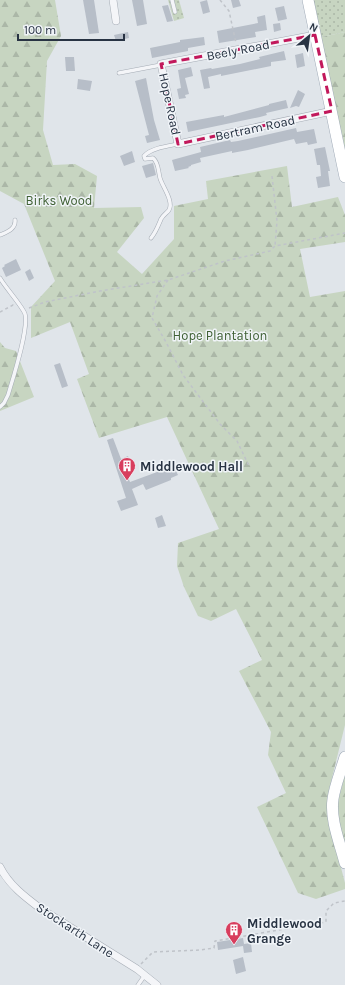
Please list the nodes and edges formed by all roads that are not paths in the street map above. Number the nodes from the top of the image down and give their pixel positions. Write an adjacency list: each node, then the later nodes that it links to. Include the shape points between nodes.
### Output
1 (113, 0): 5 (street)
2 (172, 0): 4 (lane)
3 (308, 0): 6 (main road)
4 (175, 12)
5 (116, 21)
6 (314, 35): 7 (street, Beely Road); 9 (main road)
7 (161, 64): 8 (lane); 10 (street, Hope Road)
8 (119, 73)
9 (332, 112): 10 (street, Bertram Road); 11 (main road)
10 (178, 144): 14 (lane, via 144,156 145,159 153,158 156,162 170,208 161,218)
11 (344, 170)
12 (15, 220): 13 (lane, via 12,228)
13 (0, 235)
14 (151, 238)
15 (0, 278): 16 (lane, via 23,310 25,321 22,344 8,396)
16 (0, 407)
17 (345, 757): 18 (main road, via 332,810)
18 (345, 863)
19 (0, 868): 20 (street, Stockarth Lane, via 13,885 41,909)
20 (145, 975): 21 (lane); 22 (street, Stockarth Lane)
21 (138, 985)
22 (157, 985)

